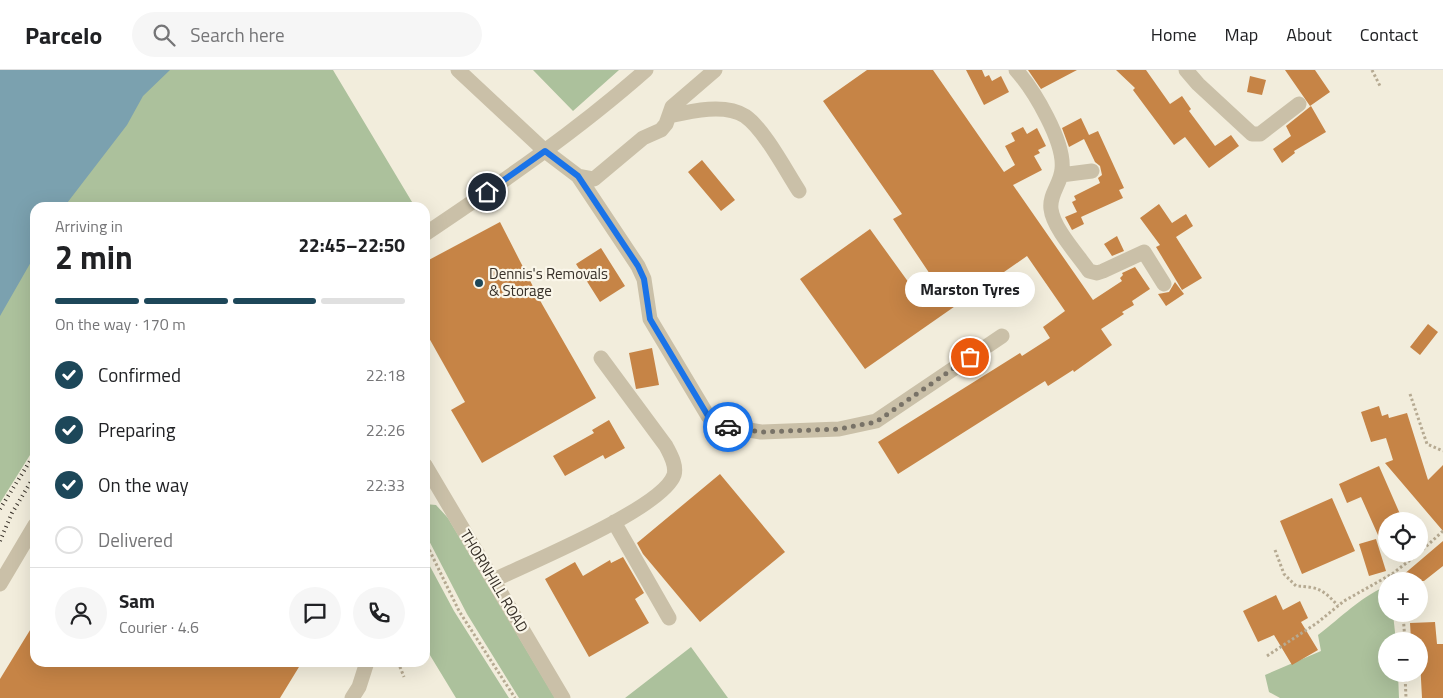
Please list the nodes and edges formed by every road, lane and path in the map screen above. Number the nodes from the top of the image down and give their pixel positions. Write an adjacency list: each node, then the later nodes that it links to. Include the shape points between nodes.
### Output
1 (458, 70): 10 (street)
2 (646, 70): 10 (street)
3 (715, 70): 9 (street, via 672,107)
4 (1016, 70): 12 (street, via 1027,83 1057,142)
5 (1186, 70): 8 (street, via 1252,134 1260,134)
6 (1372, 70): 7 (path)
7 (1380, 86)
8 (1299, 104)
9 (670, 116): 13 (street, via 661,130 642,138 594,179); 14 (street, via 709,110 744,115 756,125)
10 (545, 151): 13 (street); 15 (street)
11 (1092, 171): 12 (street)
12 (1061, 175): 16 (street, via 1052,194 1050,208 1089,271 1096,274 1144,252)
13 (578, 176): 17 (street, via 638,266 644,279 650,319 708,416 718,425 761,432 839,429 876,422)
14 (799, 191)
15 (430, 231)
16 (1164, 284)
17 (1002, 336)
18 (601, 358): 22 (street, via 661,438 674,467 669,484)
19 (1410, 394): 20 (path, via 1427,444)
20 (1443, 451)
21 (430, 473): 30 (street, THORNHILL ROAD)
22 (614, 522): 30 (street); 34 (street)
23 (1443, 532): 25 (path)
24 (30, 533): 32 (street)
25 (1428, 545)
26 (1275, 550): 33 (path, via 1284,574 1296,586 1312,586 1325,592)
27 (430, 551): 41 (path, via 459,611)
28 (1407, 562): 29 (path)
29 (1394, 572)
30 (494, 580): 42 (street, THORNHILL ROAD)
31 (1378, 582): 33 (path)
32 (0, 584)
33 (1338, 606): 35 (path, via 1317,624)
34 (669, 618)
35 (1266, 656)
36 (366, 667): 40 (street)
37 (400, 667): 38 (path)
38 (404, 677)
39 (1405, 682): 43 (path)
40 (352, 698)
41 (515, 698)
42 (563, 698)
43 (1406, 698)

